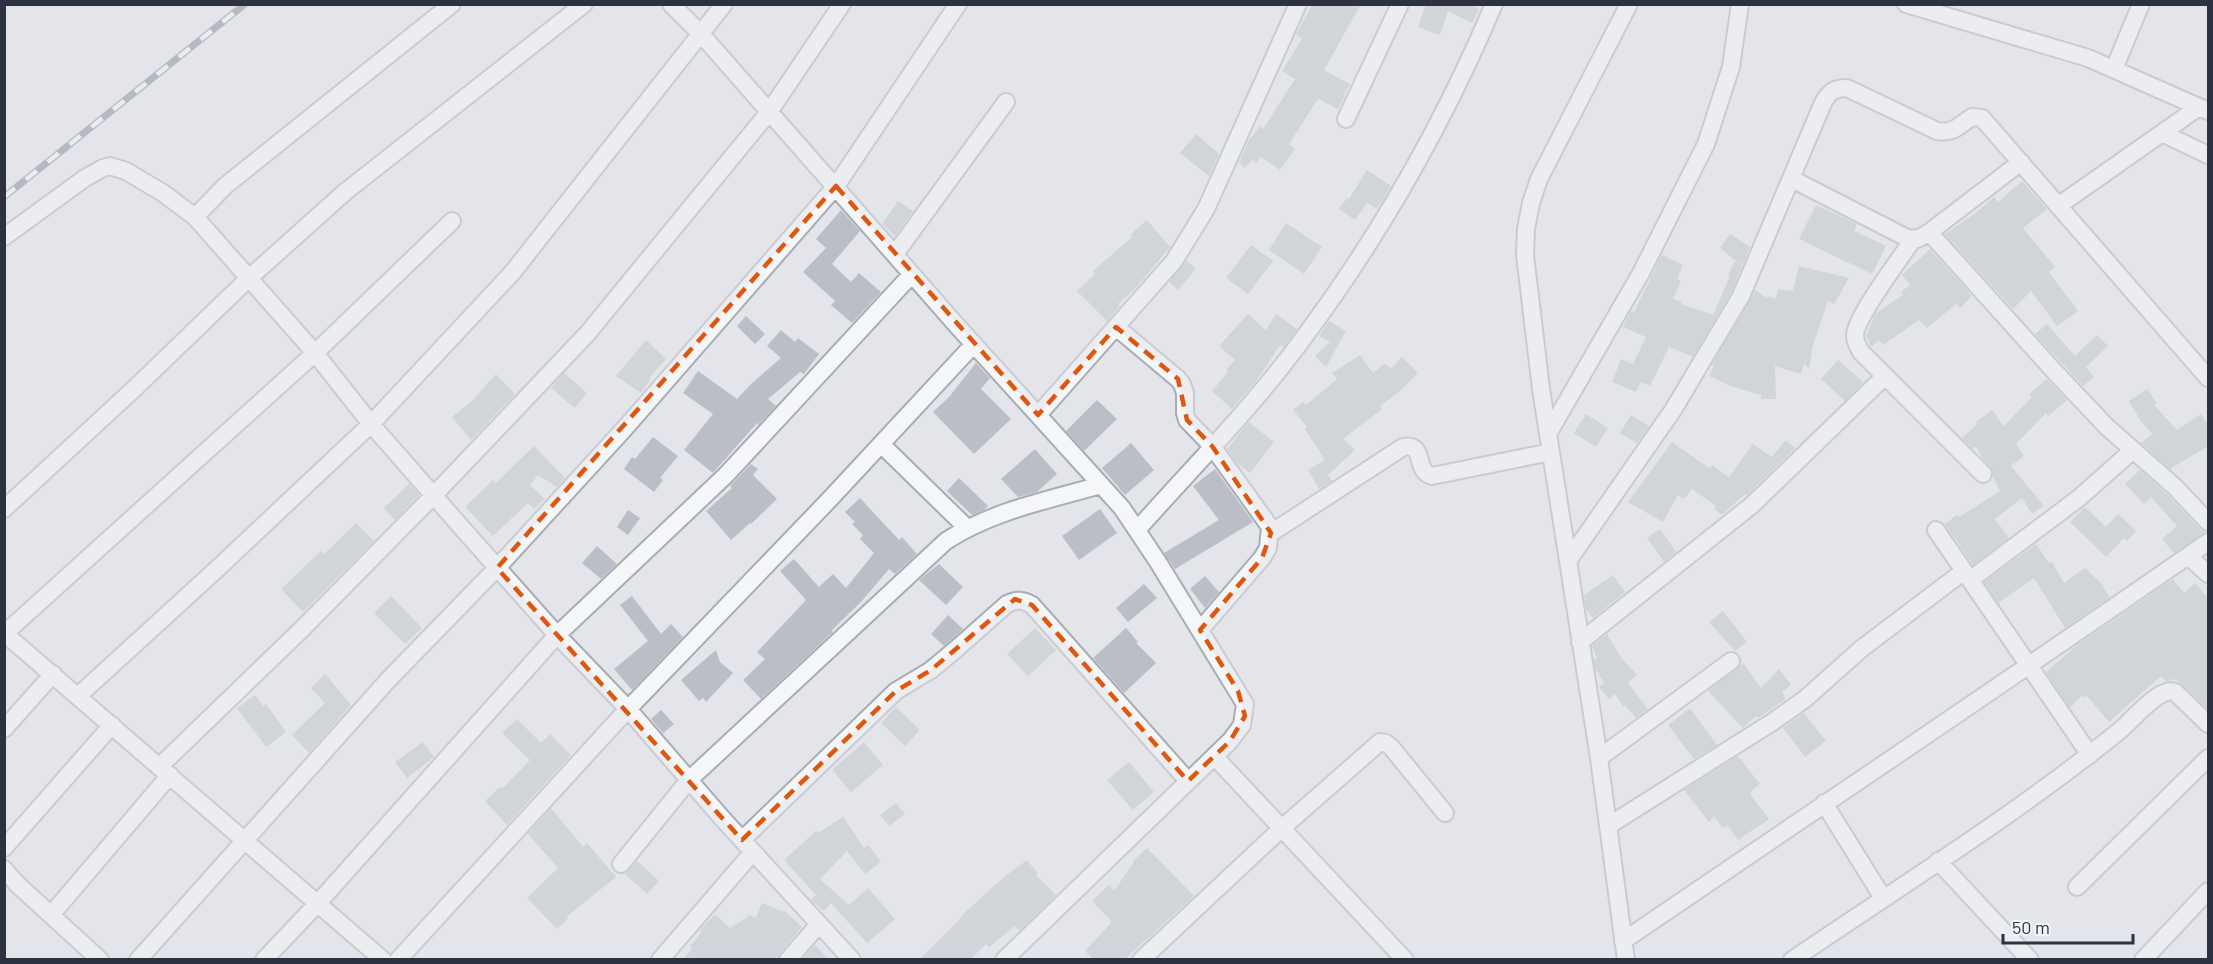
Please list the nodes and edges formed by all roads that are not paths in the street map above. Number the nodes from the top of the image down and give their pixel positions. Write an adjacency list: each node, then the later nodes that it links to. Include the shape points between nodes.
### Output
1 (452, 4): 26 (street, via 225,186)
2 (584, 4): 33 (street, via 345,192)
3 (671, 4): 14 (street)
4 (724, 4): 14 (street)
5 (842, 4): 18 (street)
6 (958, 4): 24 (street)
7 (1298, 4): 34 (street, via 1190,238)
8 (1400, 4): 19 (street)
9 (1494, 4): 43 (street, via 1385,219 1299,344)
10 (1629, 4): 41 (street, via 1539,179 1526,229 1525,255)
11 (1740, 4): 41 (street, via 1731,67 1706,144 1641,273)
12 (1906, 4): 15 (street)
13 (2137, 6): 15 (street)
14 (701, 34): 18 (street); 40 (street, via 512,273)
15 (2114, 69): 17 (street)
16 (1006, 102): 31 (street)
17 (2204, 109): 20 (street)
18 (768, 112): 24 (street); 48 (street, via 587,334)
19 (1346, 119)
20 (2162, 133): 21 (street); 25 (street)
21 (2208, 155)
22 (2021, 162): 23 (street, via 1982,117 1972,117 1947,133 1937,131 1847,88 1839,88 1827,95); 25 (street); 28 (street)
23 (1792, 179): 30 (street); 57 (street, via 1741,296 1672,410)
24 (836, 186): 31 (street); 58 (street)
25 (2058, 206): 38 (street)
26 (195, 217): 29 (street, via 163,193 110,166 85,178); 33 (street)
27 (452, 221): 36 (street)
28 (1929, 232): 30 (street); 44 (street, via 2054,371)
29 (4, 237)
30 (1913, 239): 37 (street, via 1861,318 1855,335 1861,352)
31 (895, 254): 32 (street)
32 (912, 274): 35 (street); 63 (street, via 726,475)
33 (248, 279): 36 (street); 49 (street)
34 (1116, 327): 39 (street); 43 (street, via 1178,379 1185,393 1187,420)
35 (974, 344): 39 (street); 42 (street)
36 (315, 353): 40 (street); 62 (street)
37 (1885, 376): 46 (street); 64 (street, via 1752,505)
38 (2208, 378)
39 (1038, 415): 47 (street)
40 (371, 424): 48 (street); 68 (street)
41 (1548, 434): 45 (street)
42 (881, 444): 51 (street); 69 (street)
43 (1212, 446): 52 (street); 54 (street, via 1267,521)
44 (2133, 450): 50 (street); 60 (street, via 2079,498)
45 (1551, 452): 54 (street, via 1432,476 1423,471 1416,449 1403,447); 57 (street)
46 (1983, 474)
47 (1101, 484): 51 (street); 52 (street)
48 (434, 495): 58 (street); 77 (street)
49 (4, 509)
50 (2208, 522)
51 (966, 527): 78 (street, via 946,541)
52 (1137, 530): 61 (street)
53 (1936, 530): 60 (street)
54 (1271, 533): 61 (street, via 1262,558)
55 (2208, 542): 56 (street)
56 (2188, 556): 59 (street); 66 (street)
57 (1568, 561): 64 (street)
58 (497, 568): 63 (street); 84 (street, via 389,679)
59 (2208, 574)
60 (1967, 575): 66 (street); 82 (street, via 1861,649 1774,721)
61 (1200, 630): 74 (street, via 1245,704 1242,725)
62 (5, 634): 67 (street)
63 (557, 634): 69 (street); 93 (street)
64 (1580, 642): 75 (street)
65 (1731, 661): 75 (street)
66 (2029, 666): 73 (street); 80 (street)
67 (53, 674): 68 (street); 72 (street)
68 (78, 696): 70 (street)
69 (628, 709): 78 (street); 101 (street)
70 (112, 724): 77 (street); 86 (street)
71 (2208, 724): 73 (street, via 2175,692 2166,691)
72 (4, 729)
73 (2090, 755): 87 (street)
74 (1214, 756): 79 (street); 83 (street)
75 (1599, 758): 82 (street)
76 (2208, 758): 90 (street)
77 (165, 770): 84 (street); 94 (street)
78 (689, 780): 85 (street); 88 (street)
79 (1188, 781): 85 (street, via 1032,605 1015,600 931,670 896,691); 105 (street)
80 (1824, 803): 92 (street); 96 (street)
81 (1445, 813): 83 (street, via 1391,747 1380,742)
82 (1608, 826): 96 (street)
83 (1282, 828): 106 (street); 107 (street)
84 (245, 840): 93 (street); 98 (street)
85 (747, 846): 95 (street); 102 (street)
86 (4, 848)
87 (1938, 861): 92 (street); 110 (street)
88 (621, 864)
89 (4, 869): 94 (street)
90 (2077, 887)
91 (2208, 891): 111 (street)
92 (1883, 898): 109 (street)
93 (318, 903): 99 (street); 100 (street)
94 (51, 915): 97 (street)
95 (819, 924): 103 (street); 104 (street)
96 (1623, 941): 108 (street)
97 (100, 960)
98 (138, 960)
99 (264, 960)
100 (383, 960)
101 (398, 960)
102 (660, 960)
103 (788, 960)
104 (852, 960)
105 (1004, 960)
106 (1141, 960)
107 (1405, 960)
108 (1626, 960)
109 (1792, 960)
110 (2030, 960)
111 (2143, 960)

